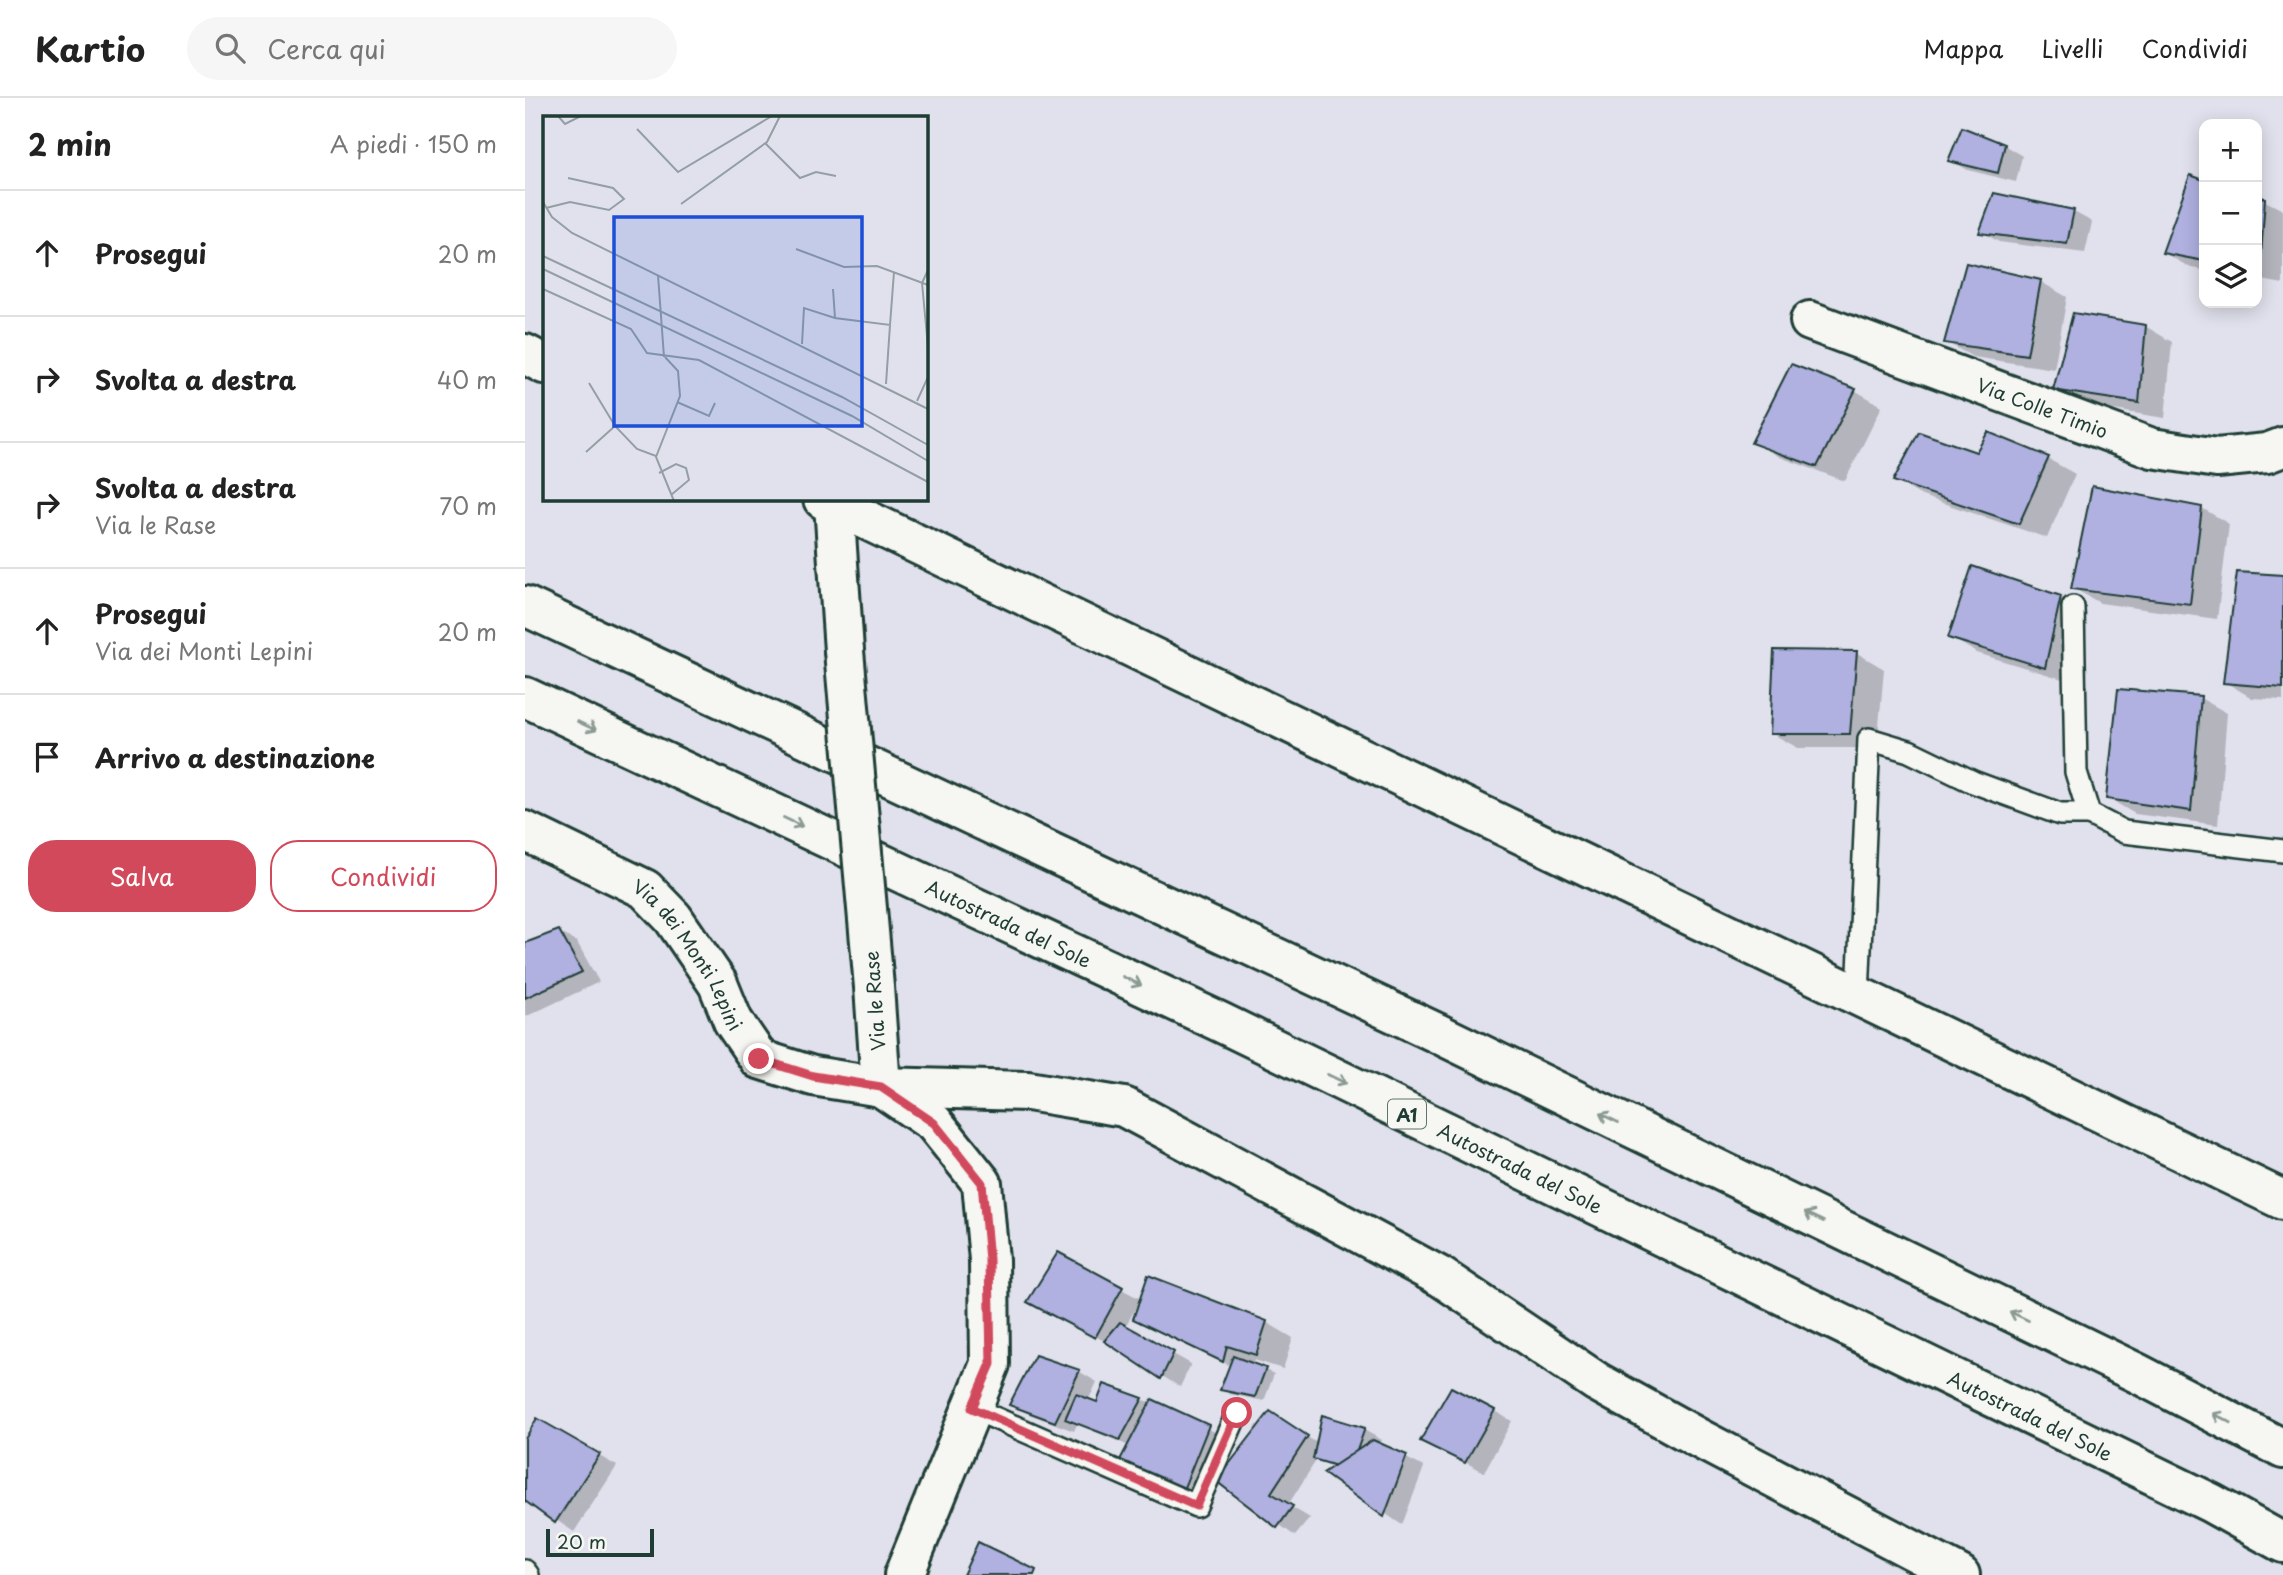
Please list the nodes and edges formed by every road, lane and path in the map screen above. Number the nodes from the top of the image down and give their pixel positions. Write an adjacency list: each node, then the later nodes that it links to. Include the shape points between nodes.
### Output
1 (1810, 321): 4 (main road, Via Colle Timio, via 2153,448 2217,458)
2 (525, 354): 3 (main road)
3 (543, 363)
4 (2283, 447)
5 (829, 501): 12 (main road); 13 (main road, Via le Rase, bridge)
6 (525, 606): 17 (main road, one-way to 6, via 2125,1367 1437,1033)
7 (2073, 607): 9 (lane, via 2076,772)
8 (525, 697): 18 (main road, Autostrada del Sole / A1, one-way to 18, via 1220,1022 2211,1503)
9 (2089, 814): 11 (lane, via 2124,832); 12 (lane, via 2060,814 1869,738)
10 (525, 831): 13 (main road, Via dei Monti Lepini, via 645,889 673,918 759,1059 813,1076)
11 (2283, 851)
12 (1858, 996): 14 (main road)
13 (881, 1087): 15 (main road, via 934,1123 982,1183 991,1364); 20 (main road, Via dei Monti Lepini, via 1028,1091 1124,1107 1441,1277 1608,1388)
14 (2283, 1200)
15 (972, 1408): 16 (lane, via 1196,1506); 19 (main road)
16 (1237, 1413)
17 (2283, 1449)
18 (2283, 1543)
19 (904, 1575)
20 (1960, 1575)

